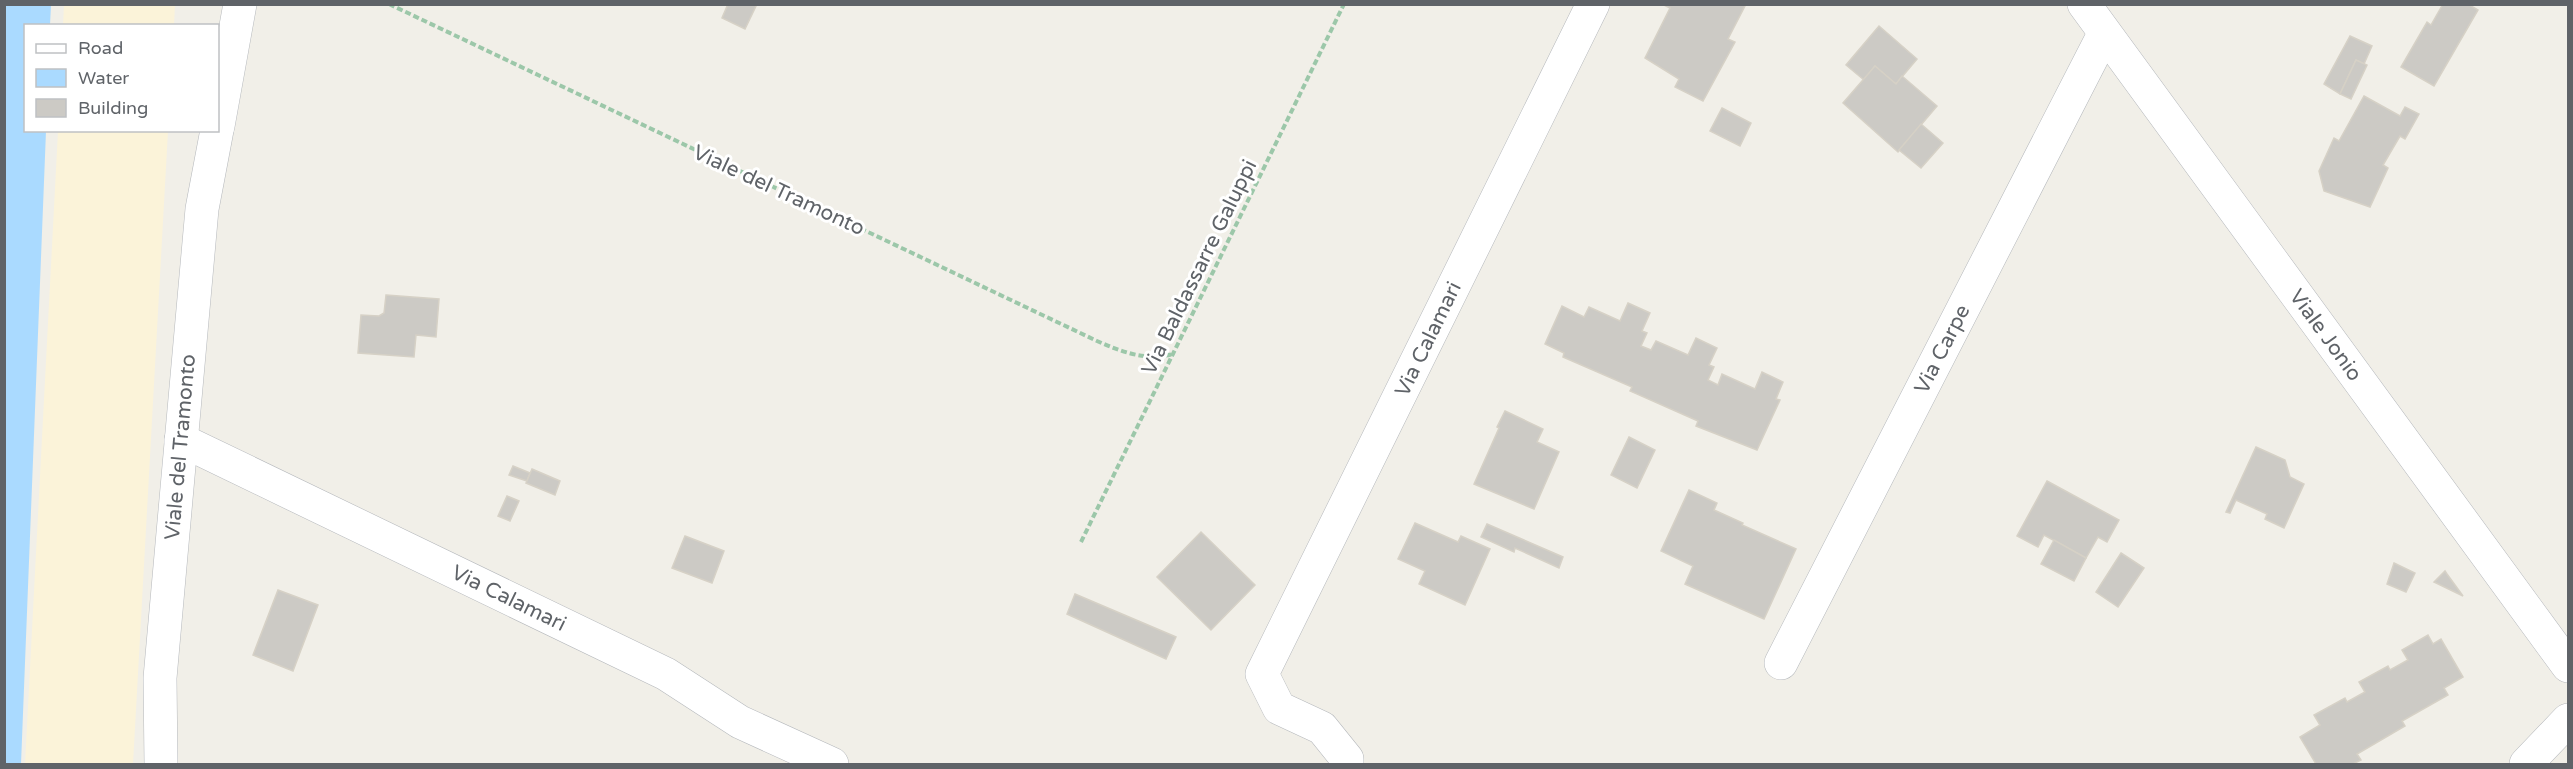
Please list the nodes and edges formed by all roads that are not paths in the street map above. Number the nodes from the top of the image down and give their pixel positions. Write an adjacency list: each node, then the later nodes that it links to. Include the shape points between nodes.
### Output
1 (240, 4): 5 (street)
2 (1593, 4): 13 (street, Via Calamari, via 1262,674 1279,708 1322,728 1347,759)
3 (2084, 4): 4 (street, Viale Jonio)
4 (2104, 34): 8 (street, Via Carpe); 9 (street, Viale Jonio)
5 (219, 120)
6 (217, 132): 7 (street, Viale del Tramonto, via 202,209)
7 (181, 440): 11 (street, Viale del Tramonto, via 160,678); 12 (street, Via Calamari, via 666,674 740,722)
8 (1780, 663)
9 (2568, 666)
10 (2568, 720): 14 (street)
11 (161, 765)
12 (832, 765)
13 (1347, 765)
14 (2526, 765)

